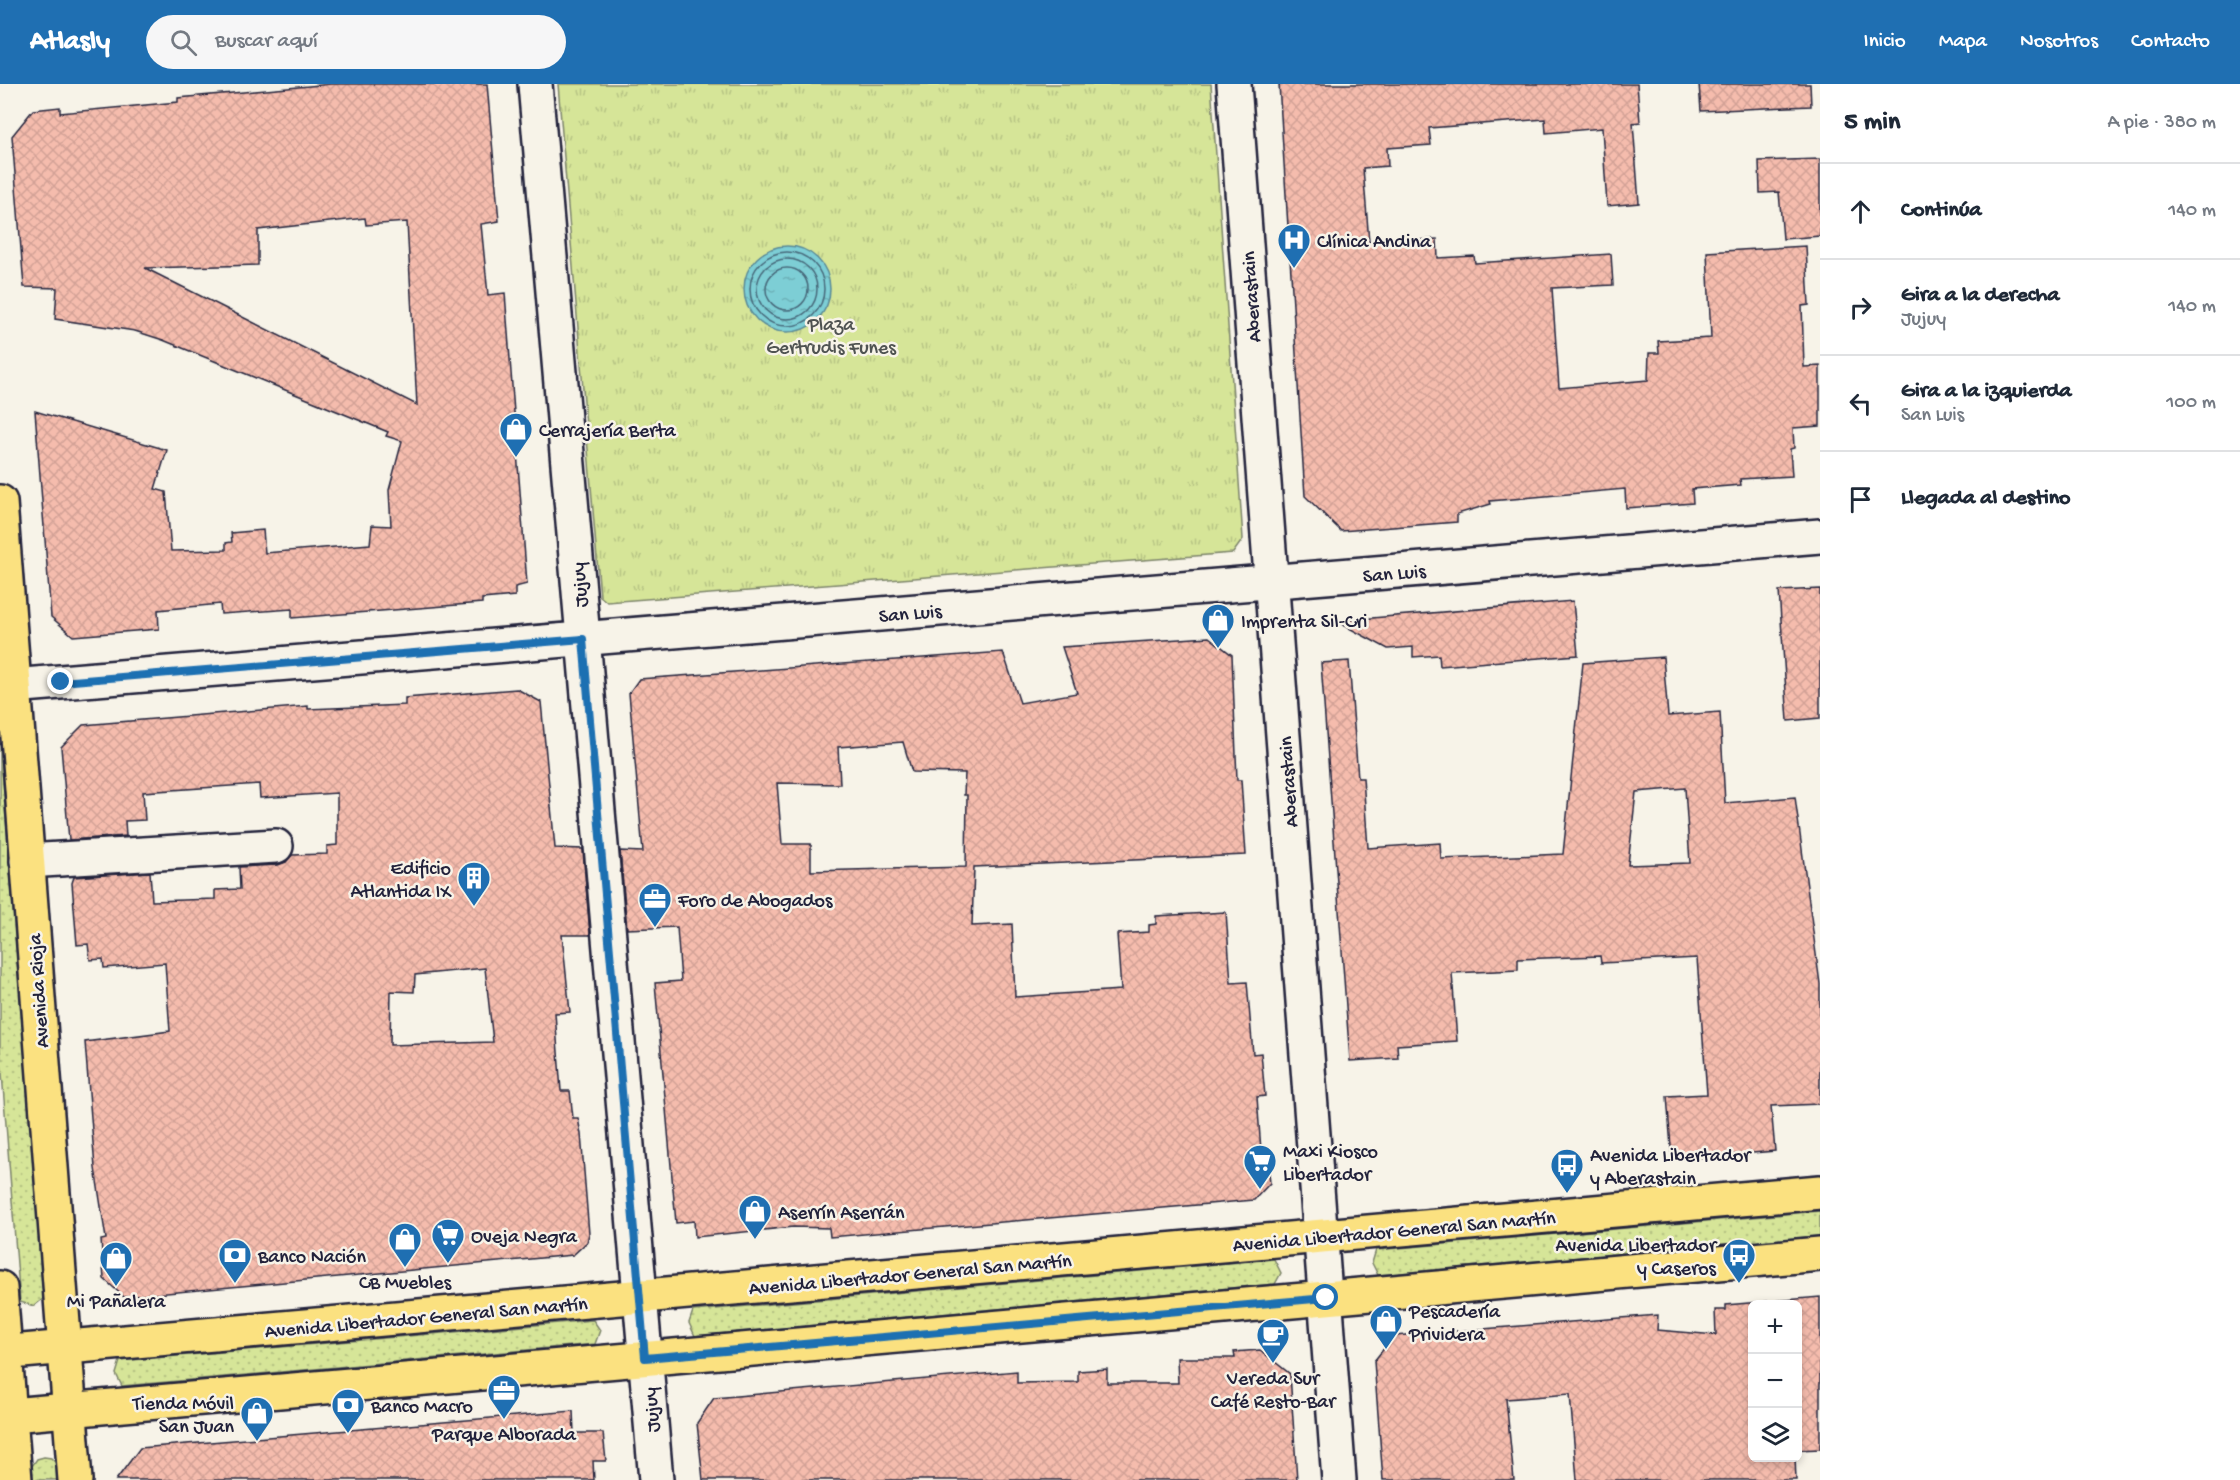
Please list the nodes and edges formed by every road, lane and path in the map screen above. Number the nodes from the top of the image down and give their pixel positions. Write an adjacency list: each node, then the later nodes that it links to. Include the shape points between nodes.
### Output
1 (535, 84): 6 (street, Jujuy)
2 (1234, 84): 5 (street, Aberastain)
3 (0, 502): 7 (main road, Avenida Rioja)
4 (1820, 536): 5 (street, San Luis)
5 (1271, 582): 6 (street, San Luis); 11 (street, Aberastain)
6 (583, 639): 7 (street, San Luis); 14 (street, Jujuy)
7 (7, 686): 9 (main road, Avenida Rioja)
8 (276, 846): 9 (street)
9 (27, 861): 16 (main road, Avenida Rioja)
10 (1820, 1192): 11 (main road, Avenida Libertador General San Martín)
11 (1322, 1237): 14 (main road, Avenida Libertador General San Martín); 15 (street, Aberastain)
12 (1820, 1254): 15 (main road)
13 (0, 1288): 17 (main road)
14 (639, 1297): 16 (main road, Avenida Libertador General San Martín); 18 (street, Jujuy)
15 (1326, 1298): 18 (main road); 24 (street, Aberastain)
16 (65, 1347): 17 (main road, Avenida Libertador General San Martín); 19 (main road, Avenida Rioja)
17 (3, 1353): 20 (main road)
18 (645, 1358): 19 (main road); 23 (street, Jujuy)
19 (70, 1410): 20 (main road); 22 (main road, Avenida Rioja)
20 (5, 1415): 21 (main road)
21 (15, 1480)
22 (75, 1480)
23 (656, 1480)
24 (1339, 1480)

